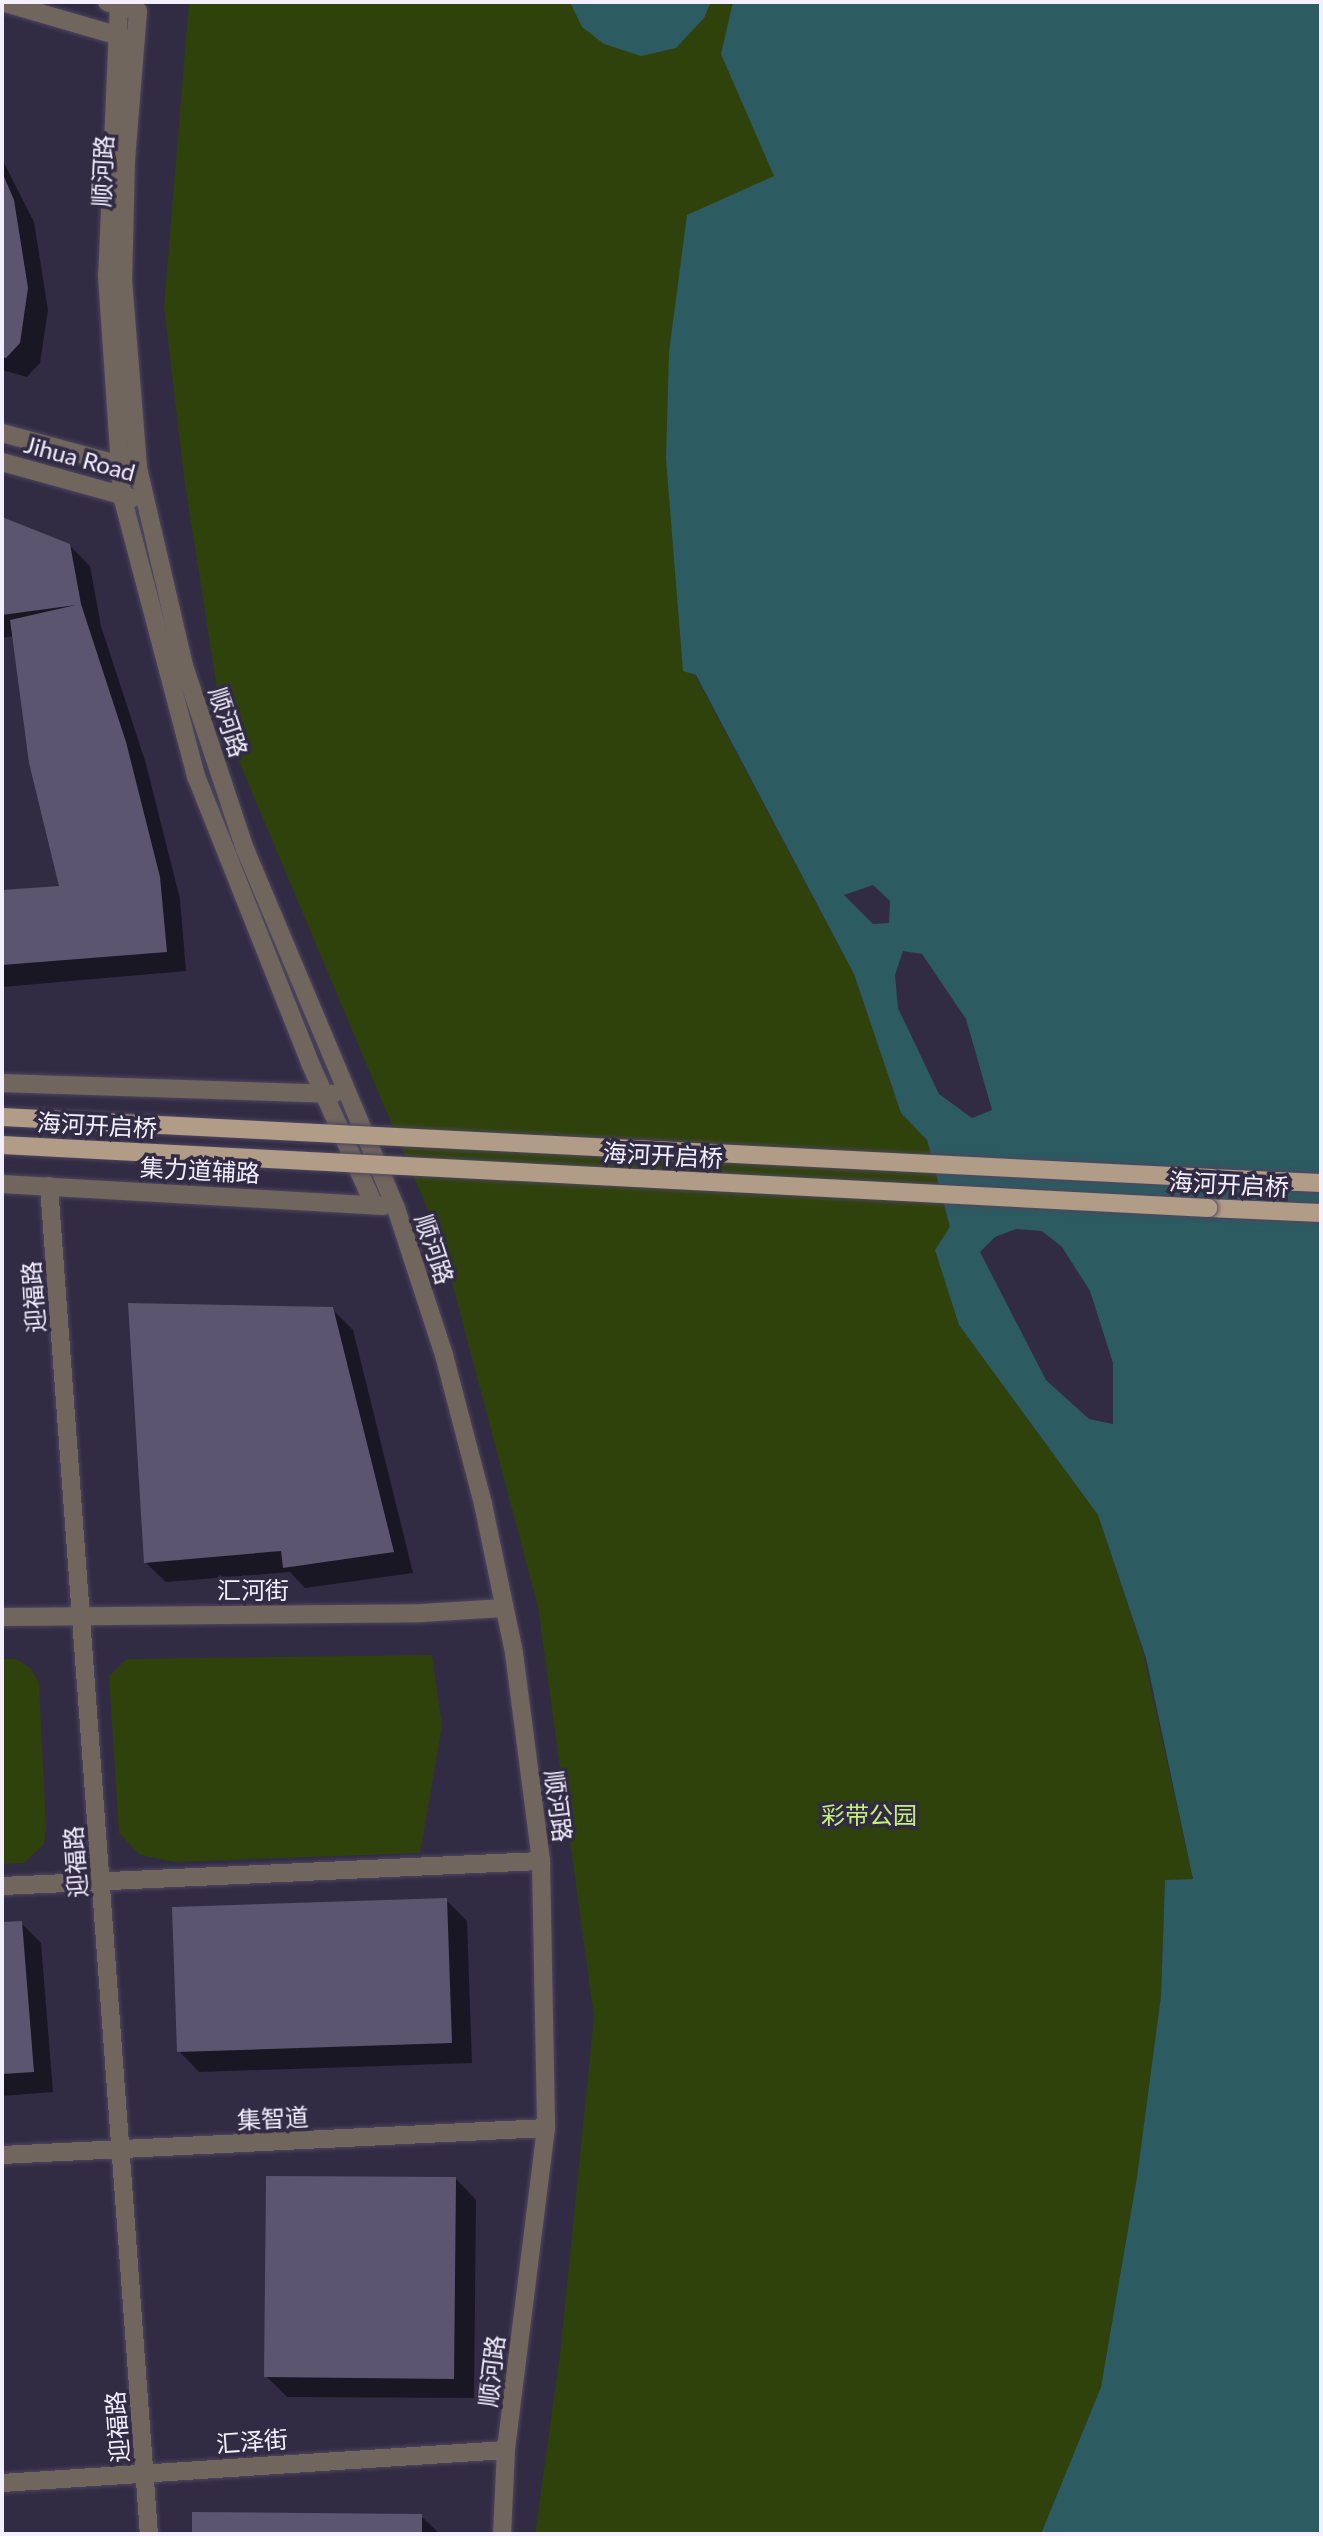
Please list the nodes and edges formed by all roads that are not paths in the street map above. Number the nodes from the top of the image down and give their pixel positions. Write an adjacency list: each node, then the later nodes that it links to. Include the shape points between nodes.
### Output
1 (2, 2): 3 (street)
2 (113, 3): 3 (street, 顺河路); 4 (street, 顺河路, via 138,11)
3 (117, 35): 4 (street); 7 (street, 顺河路, via 107,275)
4 (136, 40): 8 (street, 顺河路, via 123,279)
5 (2, 433): 7 (street, Jihua Road)
6 (2, 462): 9 (street, Jihua Road)
7 (120, 467): 8 (street, Jihua Road); 9 (street, 顺河路)
8 (138, 468): 10 (street, 顺河路)
9 (122, 496): 10 (street, Jihua Road); 12 (street, 顺河路, via 196,776)
10 (146, 501): 13 (street, 顺河路, via 184,666 245,849)
11 (2, 1083): 12 (street)
12 (324, 1094): 13 (street); 19 (street, 顺河路)
13 (348, 1094): 20 (street, 顺河路)
14 (2, 1117): 16 (main road, 海河开启桥, bridge)
15 (2, 1145): 21 (main road, 海河开启桥, bridge)
16 (1321, 1183)
17 (2, 1184): 18 (street, 集力道辅路)
18 (50, 1186): 19 (street, 集力道辅路); 23 (street, 迎福路)
19 (374, 1205): 20 (street, 集力道辅路)
20 (396, 1208): 22 (street, 顺河路, via 444,1354)
21 (1321, 1213)
22 (504, 1608): 23 (street, 汇河街, via 422,1613); 25 (street, 顺河路)
23 (83, 1615): 24 (street, 汇河街); 26 (street, 迎福路)
24 (2, 1617)
25 (541, 1861): 26 (street); 28 (street, 顺河路)
26 (101, 1881): 27 (street); 29 (street, 迎福路)
27 (2, 1886)
28 (547, 2128): 29 (street, 集智道); 31 (street, 顺河路)
29 (122, 2151): 30 (street, 集智道); 32 (street, 迎福路)
30 (2, 2155)
31 (506, 2450): 32 (street, 汇泽街); 35 (street, 顺河路)
32 (144, 2473): 33 (street, 汇泽街); 34 (street, 迎福路)
33 (2, 2483)
34 (149, 2534)
35 (502, 2534)

